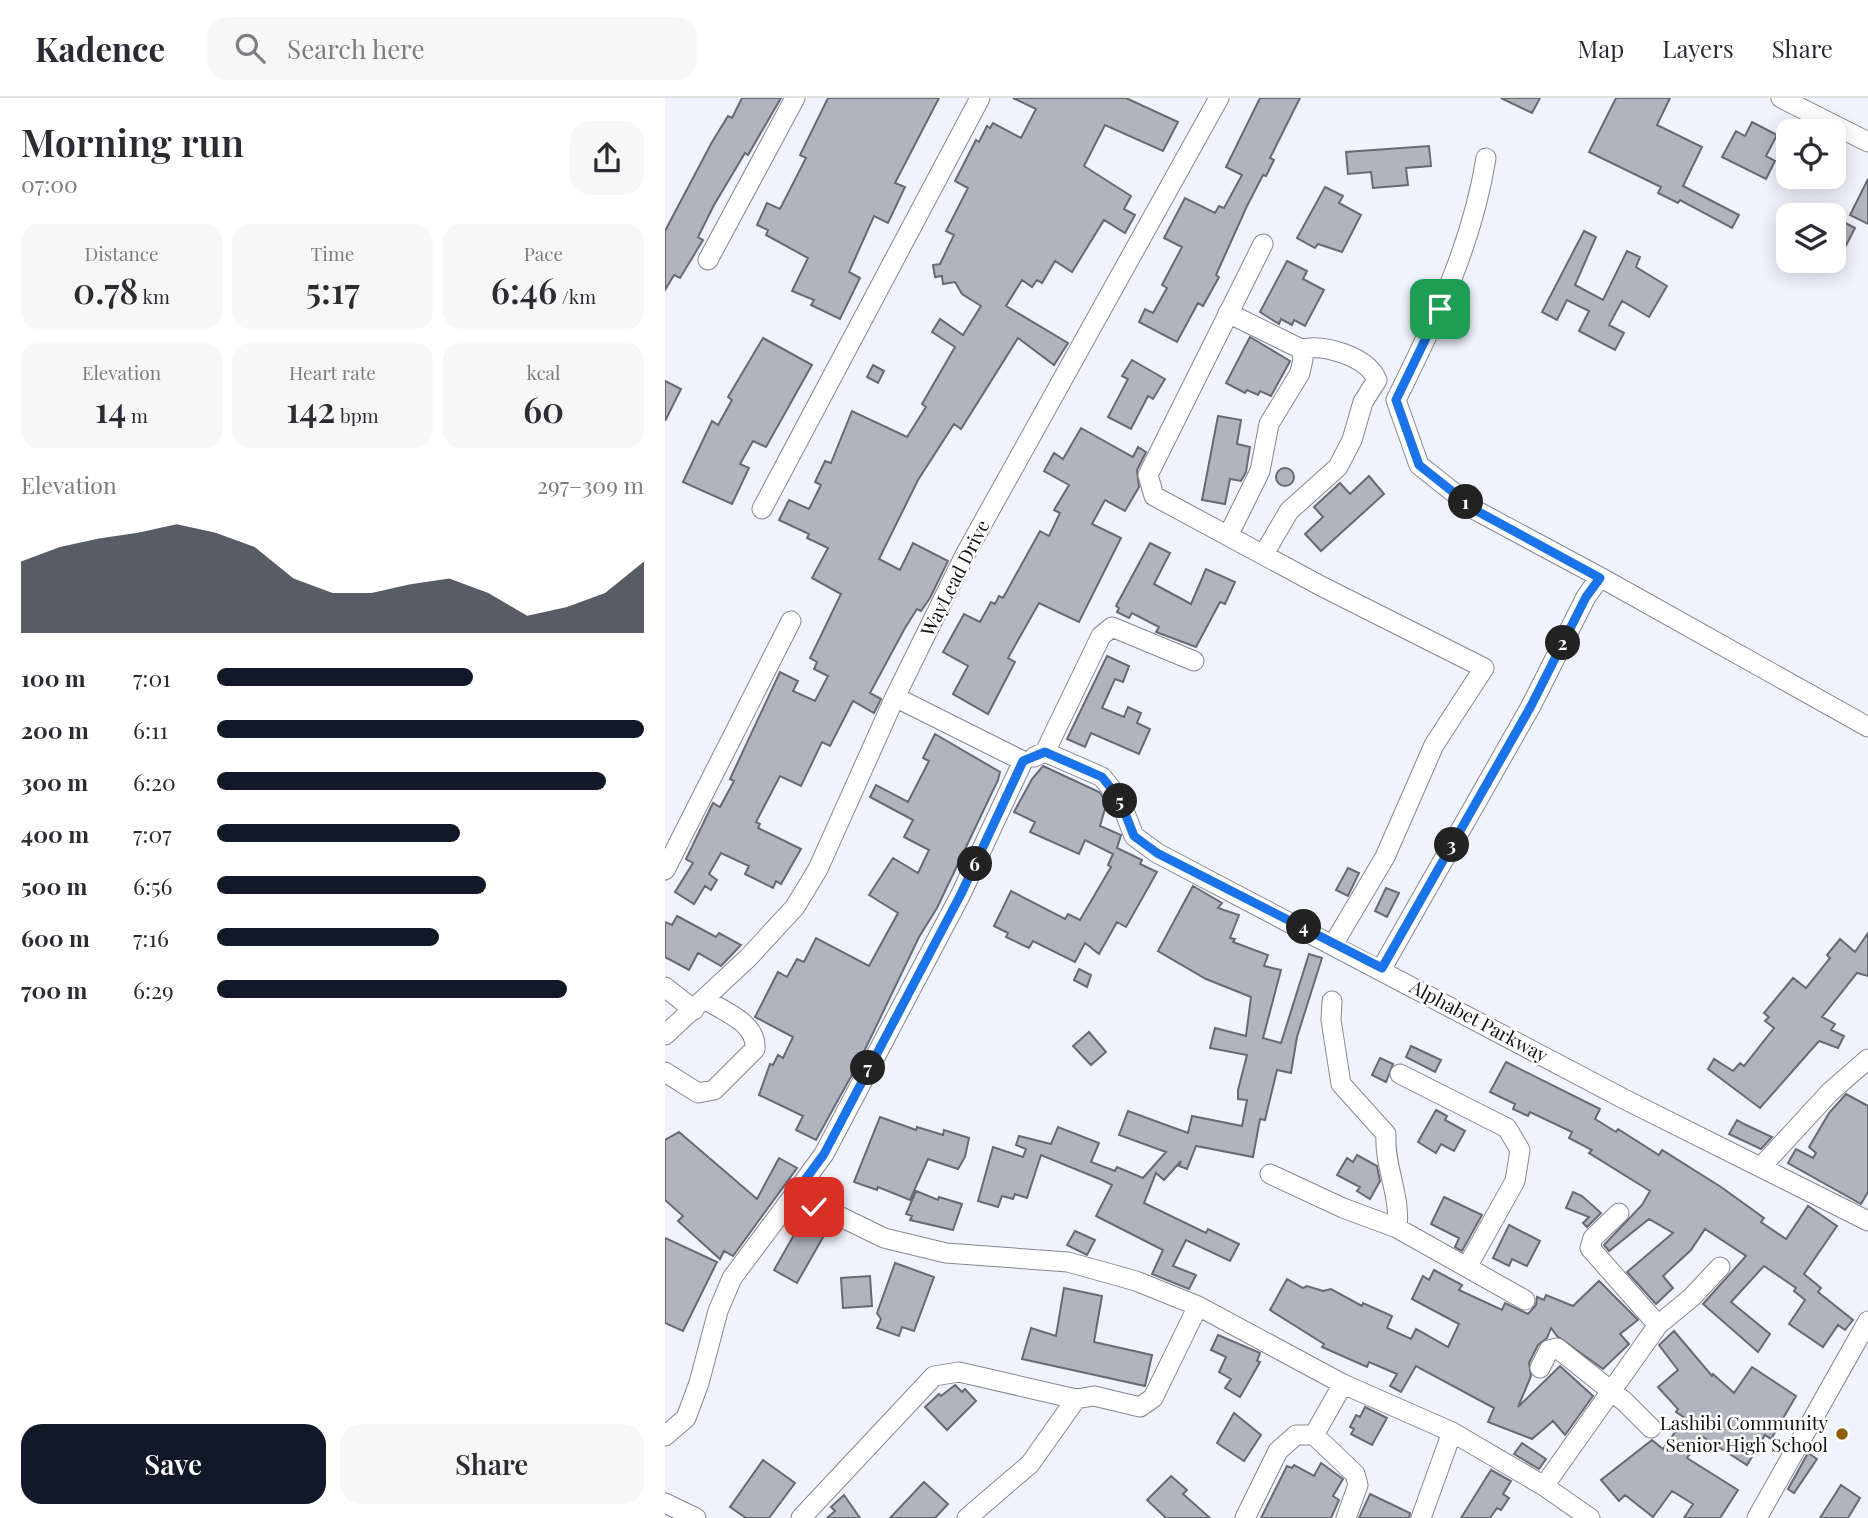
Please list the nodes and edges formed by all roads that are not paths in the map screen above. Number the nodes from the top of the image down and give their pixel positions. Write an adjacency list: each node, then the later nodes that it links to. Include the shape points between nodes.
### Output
1 (795, 98): 8 (street)
2 (980, 98): 11 (street)
3 (1219, 98): 17 (street, WayLead Drive, via 966,553)
4 (1781, 98): 5 (street)
5 (1868, 142)
6 (1486, 158): 14 (street, via 1479,203 1459,266 1396,400 1419,465 1477,511)
7 (1263, 244): 9 (street)
8 (708, 260)
9 (1228, 313): 10 (street); 12 (street, via 1148,475 1154,496)
10 (1301, 349): 12 (street, via 1300,373 1269,424 1260,471); 13 (street, via 1317,346 1347,356 1373,371 1377,380 1363,402 1338,467 1289,511)
11 (762, 509)
12 (1229, 534): 13 (street)
13 (1264, 554): 22 (street, via 1483,668 1434,746 1385,857)
14 (1600, 578): 18 (street); 23 (street)
15 (791, 621): 21 (street)
16 (1194, 661): 19 (street, via 1112,627 1101,636)
17 (895, 696): 20 (street); 26 (street, WayLead Drive, via 818,869 795,907)
18 (1868, 727)
19 (1045, 752): 20 (street); 22 (street, Alphabet Parkway, via 1102,777 1119,798 1134,836 1157,853)
20 (1023, 761): 33 (street, via 961,894 824,1154)
21 (665, 870)
22 (1334, 943): 23 (street, Alphabet Parkway)
23 (1382, 968): 31 (street, Alphabet Parkway)
24 (665, 987): 26 (street)
25 (1332, 1001): 36 (street, via 1341,1084 1386,1134 1384,1154 1399,1212)
26 (700, 1005): 27 (street, WayLead Drive); 29 (street, via 751,1029 755,1049 714,1090 698,1093)
27 (665, 1035)
28 (1868, 1059): 31 (street, via 1830,1092)
29 (665, 1072)
30 (1400, 1074): 37 (street, via 1507,1128 1520,1150 1515,1181)
31 (1761, 1167): 35 (street, Alphabet Parkway)
32 (1270, 1174): 36 (street)
33 (791, 1199): 40 (street, via 884,1238 946,1252 1068,1262 1136,1281); 50 (street, via 732,1278 686,1418)
34 (1619, 1213): 42 (street, via 1593,1238 1590,1248)
35 (1868, 1221)
36 (1397, 1228): 37 (street)
37 (1467, 1267): 39 (street)
38 (1720, 1267): 42 (street)
39 (1525, 1300)
40 (1198, 1306): 44 (street); 46 (street, via 1153,1398 1140,1407 1094,1396)
41 (1868, 1321): 60 (street)
42 (1658, 1325): 45 (street)
43 (1540, 1368): 45 (street, via 1549,1350 1557,1348)
44 (1343, 1384): 48 (street); 49 (street)
45 (1611, 1392): 47 (street); 51 (street)
46 (1076, 1399): 54 (street, via 959,1372 934,1376); 55 (street, via 1030,1464)
47 (1651, 1428)
48 (1452, 1432): 51 (street); 58 (street)
49 (1314, 1435): 56 (street, via 1296,1435 1278,1451); 57 (street, via 1355,1474 1358,1485)
50 (665, 1436)
51 (1544, 1486): 59 (street)
52 (665, 1503): 53 (street)
53 (696, 1518)
54 (801, 1518)
55 (967, 1518)
56 (1245, 1518)
57 (1346, 1518)
58 (1422, 1518)
59 (1590, 1518)
60 (1757, 1518)

